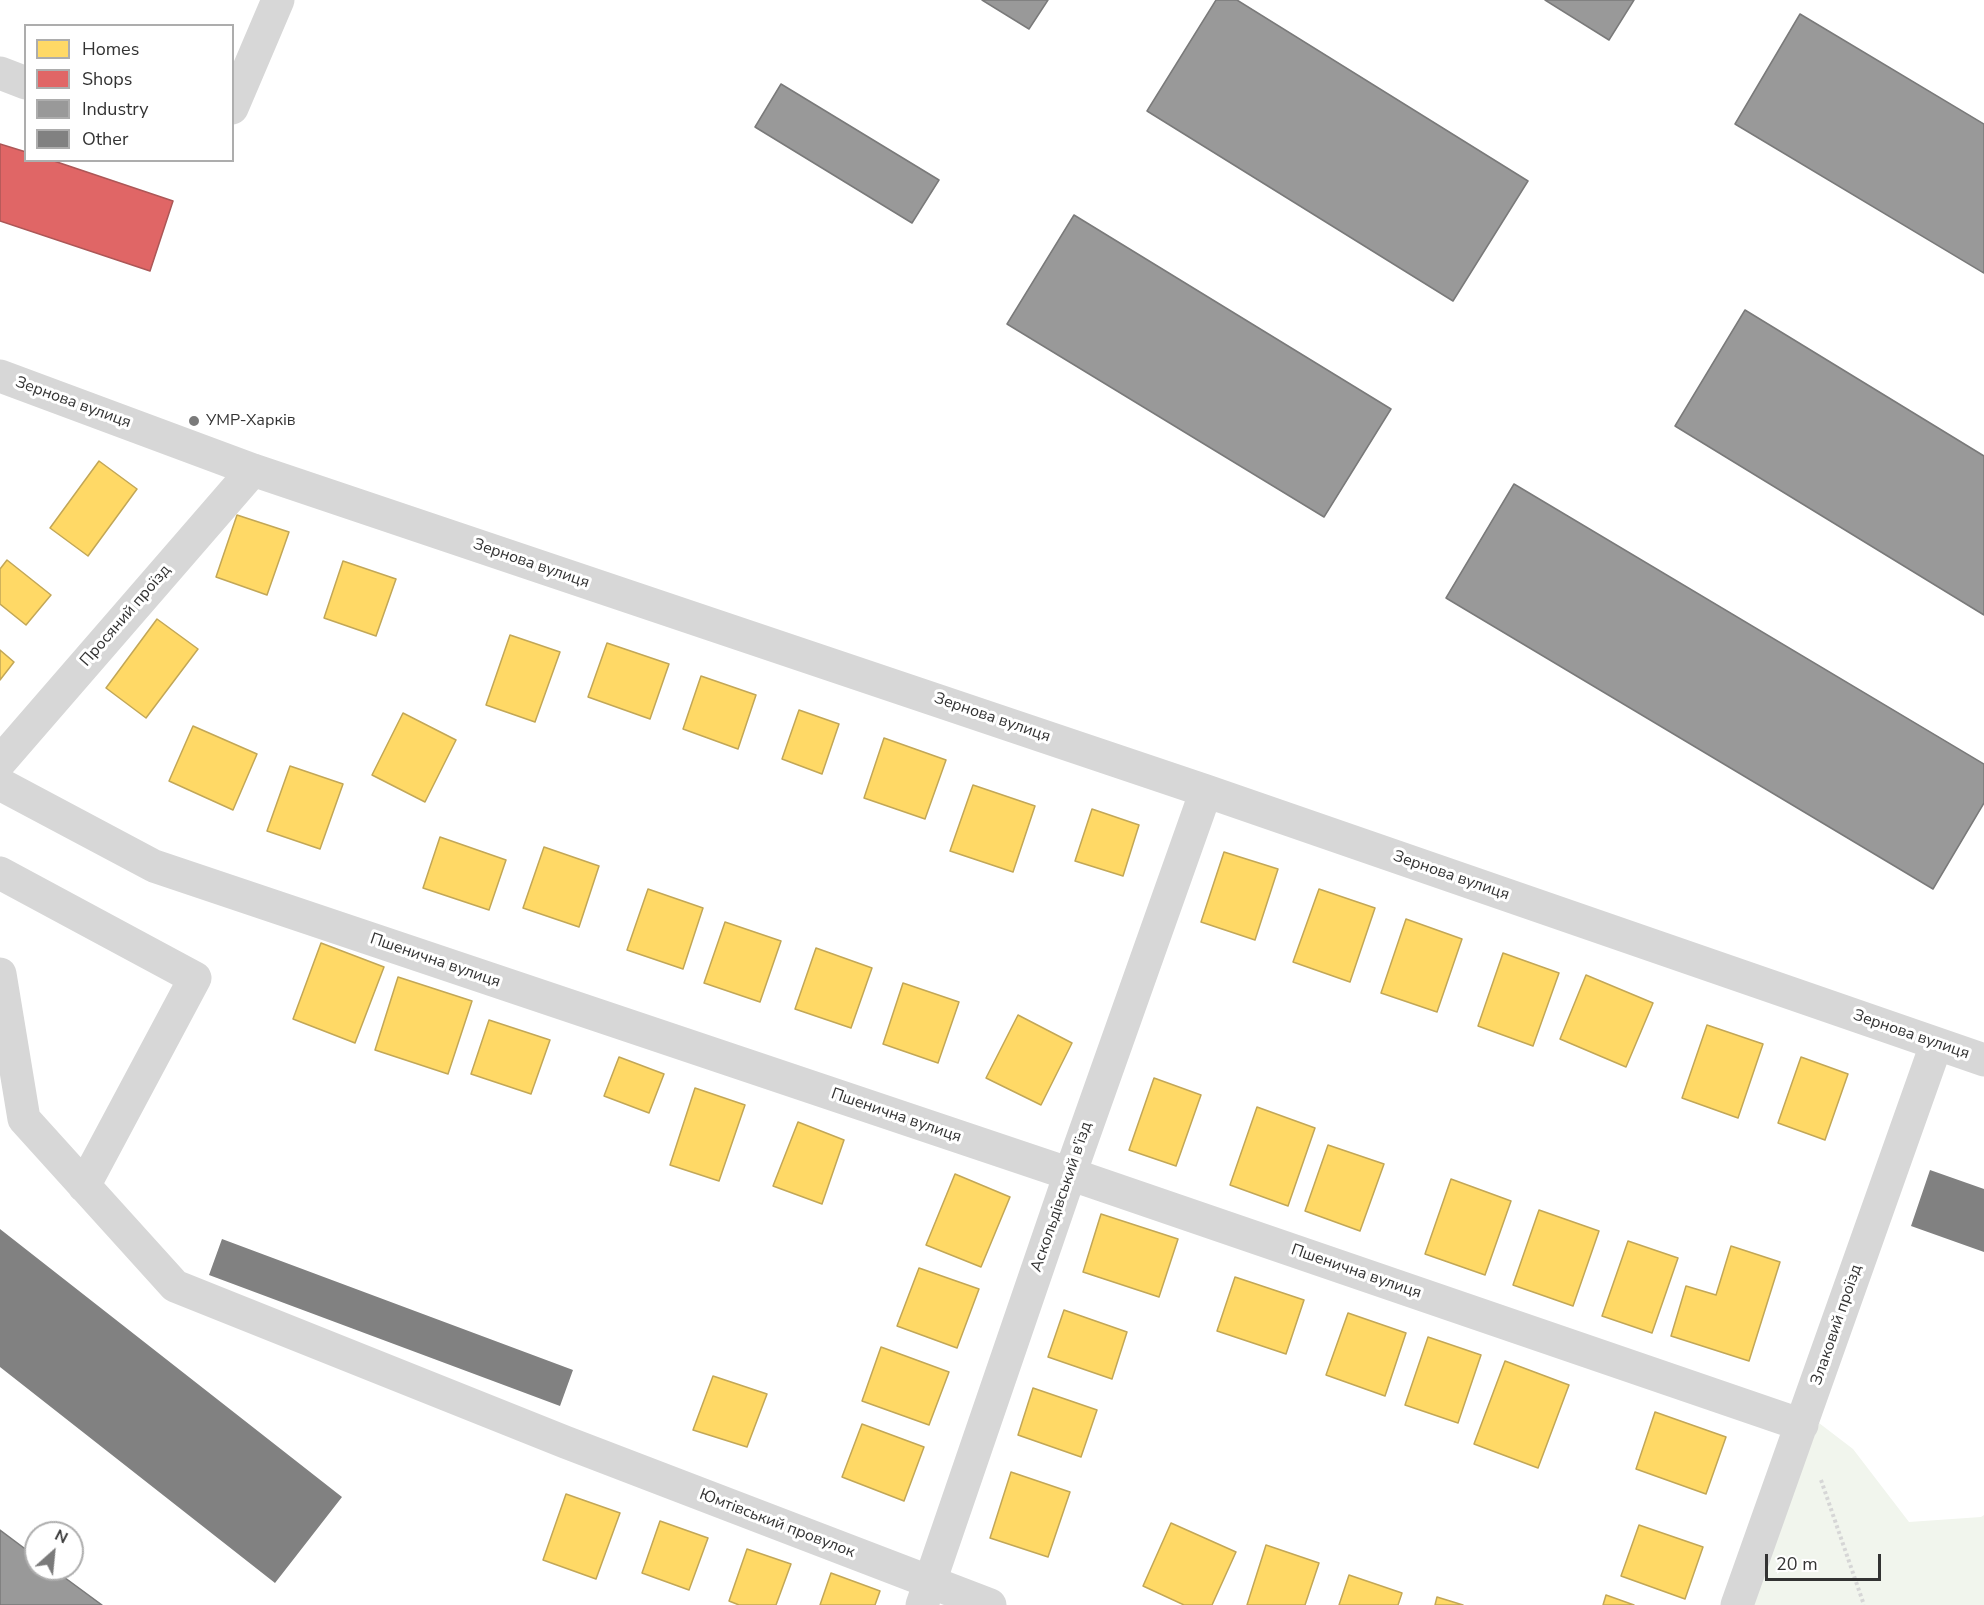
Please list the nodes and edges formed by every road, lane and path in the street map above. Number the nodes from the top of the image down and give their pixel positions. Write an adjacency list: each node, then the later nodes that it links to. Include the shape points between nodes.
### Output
1 (278, 0): 4 (street)
2 (0, 73): 3 (street)
3 (24, 82)
4 (234, 103)
5 (0, 376): 6 (street, Зернова вулиця)
6 (253, 470): 7 (street, Просяний проїзд); 9 (street, Зернова вулиця)
7 (0, 762)
8 (0, 784): 14 (street, Пшенична вулиця, via 154,866)
9 (1206, 791): 12 (street, Зернова вулиця); 14 (street, Аскольдівський в'їзд)
10 (0, 873): 15 (street, via 195,978)
11 (0, 974): 15 (street, Юмтівський провулок, via 24,1119)
12 (1936, 1045): 13 (street, Зернова вулиця); 16 (street, Злаковий проїзд)
13 (1984, 1060)
14 (1070, 1174): 16 (street, Пшенична вулиця); 17 (street, Аскольдівський в'їзд)
15 (84, 1186): 17 (street, Юмтівський провулок, via 175,1286 565,1442)
16 (1802, 1425): 19 (street, Злаковий проїзд); 20 (path)
17 (925, 1594): 18 (street, Юмтівський провулок)
18 (990, 1605)
19 (1737, 1605)
20 (1864, 1605)

